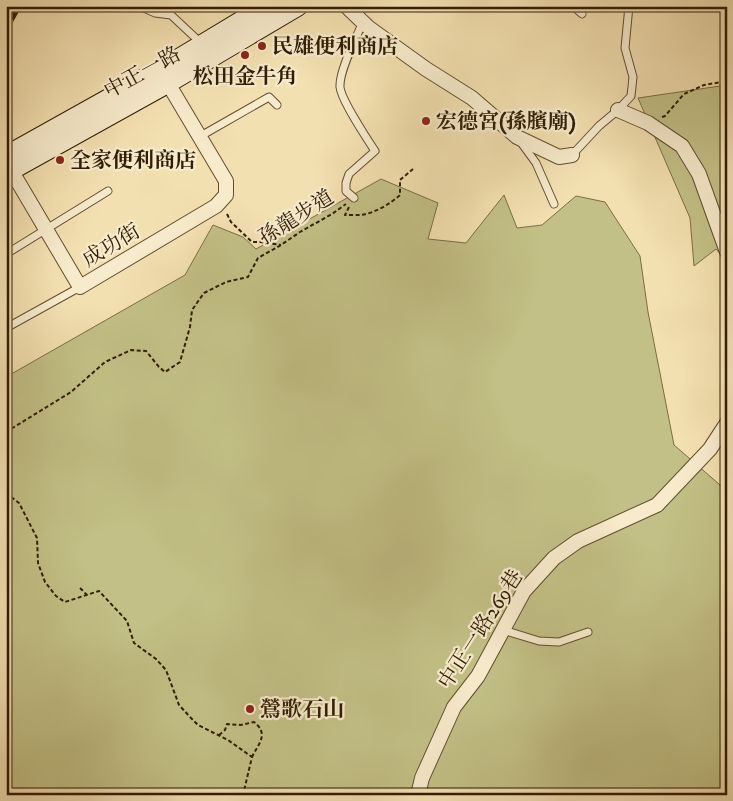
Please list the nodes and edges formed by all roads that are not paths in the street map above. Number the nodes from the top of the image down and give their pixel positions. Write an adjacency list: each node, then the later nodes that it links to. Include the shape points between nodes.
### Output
1 (139, 6): 9 (lane, via 171,15)
2 (298, 6): 6 (main road, 中正一路)
3 (346, 6): 8 (street)
4 (573, 6): 7 (lane)
5 (629, 6): 12 (lane, via 625,48 633,77 631,96)
6 (264, 11): 9 (main road, 中正一路); 10 (main road, 中正一路)
7 (582, 14)
8 (363, 22): 14 (street, via 426,69 472,98); 18 (lane, via 342,74 340,89 374,151 349,174 346,190)
9 (203, 44): 10 (main road, 中正一路)
10 (164, 77): 13 (street); 16 (main road, 中正一路)
11 (277, 105): 13 (lane, via 269,96)
12 (618, 110): 15 (lane); 21 (street, via 648,123 682,146 699,174)
13 (199, 136): 23 (street, 成功街, via 226,181 224,198 216,206)
14 (517, 137): 15 (street, via 559,157); 19 (lane, via 536,163)
15 (572, 155)
16 (8, 166): 20 (street, 成功街)
17 (108, 191): 20 (lane)
18 (354, 198)
19 (554, 204)
20 (46, 230): 22 (lane); 23 (street, 成功街)
21 (727, 252)
22 (6, 254)
23 (80, 287): 24 (lane)
24 (6, 328)
25 (727, 423): 26 (street, 中正一路269巷, via 710,449 657,505 578,542 554,558 524,591)
26 (502, 630): 27 (lane, via 539,641 559,642); 28 (street, 中正一路269巷, via 478,676 454,707 422,778)
27 (588, 632)
28 (418, 795)

